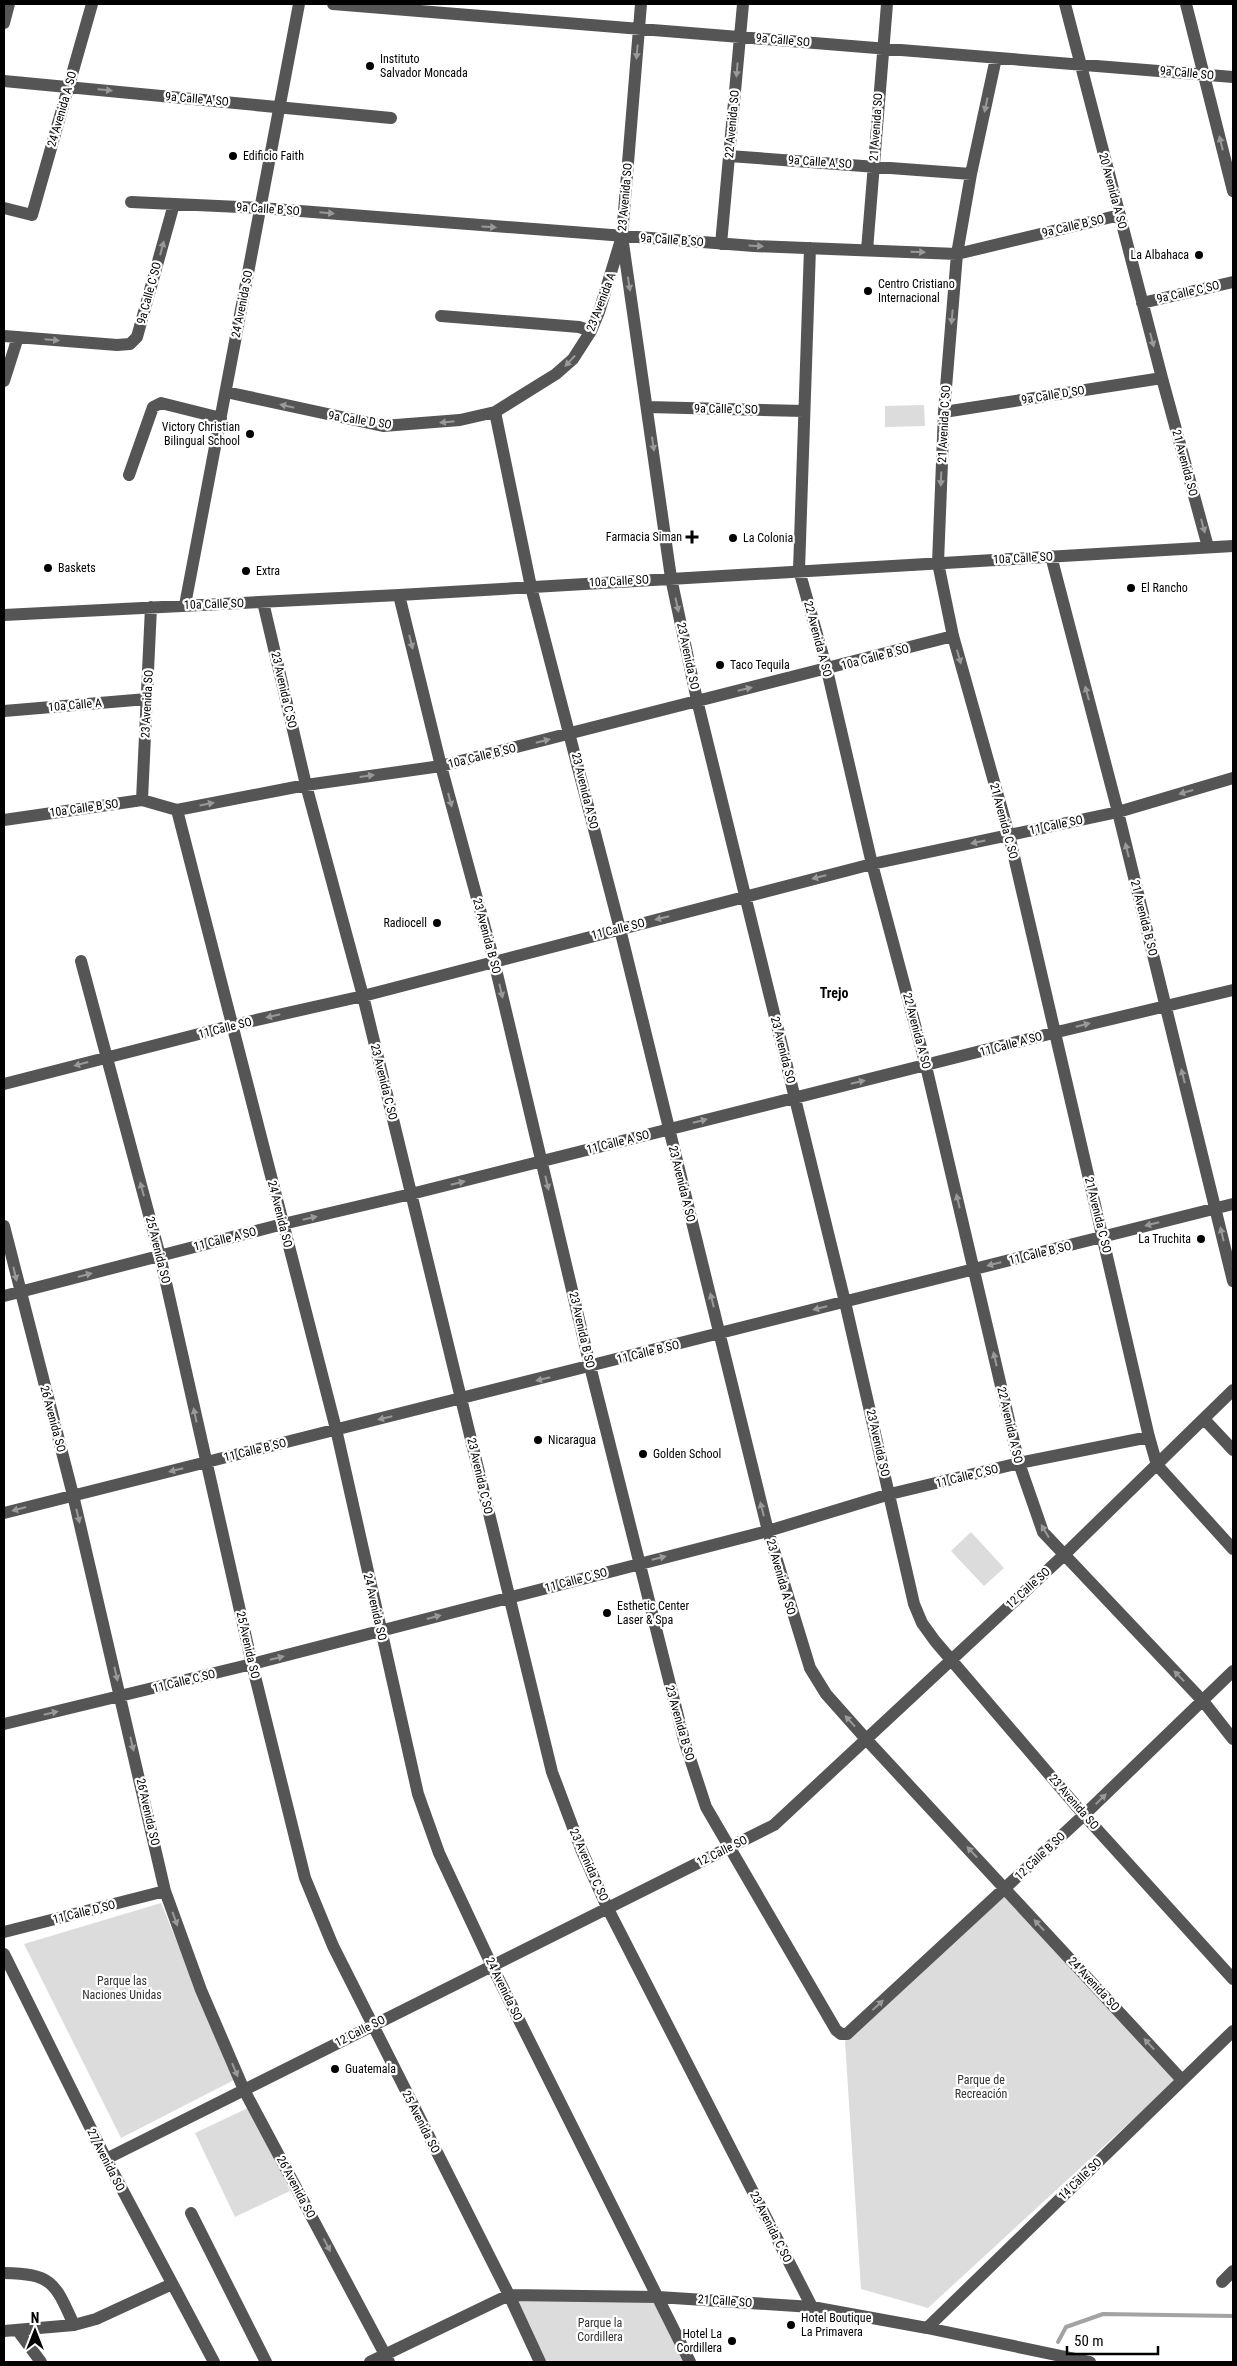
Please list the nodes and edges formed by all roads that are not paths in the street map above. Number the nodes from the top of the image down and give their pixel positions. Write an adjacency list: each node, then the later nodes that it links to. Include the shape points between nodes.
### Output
1 (9, 4): 11 (street)
2 (92, 4): 20 (street, 24 Avenida A SO)
3 (299, 4): 21 (street, 24 Avenida SO)
4 (333, 4): 10 (street, 9a Calle SO)
5 (641, 4): 12 (street, 23 Avenida SO)
6 (743, 4): 13 (street, 22 Avenida SO)
7 (887, 4): 14 (street, 21 Avenida SO)
8 (1065, 4): 16 (street, 20 Avenida A SO)
9 (1186, 4): 17 (street)
10 (459, 9): 12 (street, 9a Calle SO)
11 (4, 23)
12 (639, 29): 13 (street, 9a Calle SO); 32 (street, 23 Avenida SO, one-way to 32)
13 (740, 37): 14 (street, 9a Calle SO); 23 (street, 22 Avenida SO, one-way to 23)
14 (882, 48): 15 (street, 9a Calle SO); 24 (street, 21 Avenida SO)
15 (996, 58): 16 (street, 9a Calle SO); 25 (street, 21 Avenida C SO, one-way to 25)
16 (1080, 64): 17 (street, 9a Calle SO); 31 (street, 20 Avenida A SO)
17 (1203, 74): 18 (street, 9a Calle SO); 26 (street, one-way to 17)
18 (1233, 77)
19 (4, 80): 20 (street, 9a Calle A SO)
20 (68, 87): 21 (street, 9a Calle A SO, one-way to 21); 29 (street, 24 Avenida A SO, via 32,215)
21 (280, 106): 22 (street, 9a Calle A SO); 30 (street, 24 Avenida SO)
22 (391, 118)
23 (729, 156): 24 (street, 9a Calle A SO); 33 (street, 22 Avenida SO)
24 (874, 166): 25 (street, 9a Calle A SO); 35 (street, 21 Avenida SO)
25 (971, 174): 36 (street, 21 Avenida C SO)
26 (1233, 190)
27 (130, 202): 28 (street, 9a Calle B SO)
28 (174, 204): 30 (street, 9a Calle B SO); 42 (street, 9a Calle C SO, one-way to 28, via 130,344 137,337)
29 (4, 208)
30 (261, 208): 32 (street, 9a Calle B SO, one-way to 32, via 431,227); 45 (street, 24 Avenida SO)
31 (1120, 215): 36 (street, 9a Calle B SO); 38 (street, 20 Avenida A SO)
32 (622, 236): 33 (street, 9a Calle B SO); 40 (street, 23 Avenida A); 46 (street, 23 Avenida SO, one-way to 46)
33 (721, 244): 34 (street, 9a Calle B SO, one-way to 34)
34 (810, 248): 35 (street, 9a Calle B SO); 47 (street, 22 Avenida A SO)
35 (867, 250): 36 (street, 9a Calle B SO, one-way to 36)
36 (957, 254): 49 (street, 21 Avenida C SO, one-way to 49)
37 (1233, 282): 38 (street, 9a Calle C SO)
38 (1142, 303): 43 (street, 20 Avenida A SO, one-way to 43)
39 (441, 316): 40 (street, via 579,327)
40 (591, 331): 48 (street, 23 Avenida A, one-way to 48, via 573,359 556,374)
41 (4, 336): 42 (street, 9a Calle C SO)
42 (18, 337): 44 (street)
43 (1162, 378): 49 (street, 9a Calle D SO); 53 (street, 21 Avenida SO, one-way to 53)
44 (4, 381)
45 (226, 392): 48 (street, 9a Calle D SO, one-way to 45, via 460,420 383,426); 50 (street, 24 Avenida SO)
46 (648, 407): 47 (street, 9a Calle C SO); 57 (street, 23 Avenida SO, one-way to 57)
47 (804, 411): 56 (street, 22 Avenida A SO)
48 (495, 412): 58 (street, 23 Avenida A SO)
49 (944, 412): 55 (street, 21 Avenida C SO, one-way to 55)
50 (221, 418): 51 (street, via 157,405 153,408); 61 (street, 24 Avenida SO)
51 (129, 475)
52 (1233, 546): 53 (street, 10a Calle SO)
53 (1208, 547): 54 (street, 10a Calle SO)
54 (1051, 556): 55 (street, 10a Calle SO); 75 (street, 21 Avenida B SO, one-way to 54)
55 (938, 562): 56 (street, 10a Calle SO); 64 (street, 21 Avenida C SO)
56 (800, 570): 57 (street, 10a Calle SO); 65 (street, 22 Avenida A SO)
57 (671, 578): 58 (street, 10a Calle SO); 67 (street, 23 Avenida SO, one-way to 67)
58 (531, 587): 59 (street, 10a Calle SO); 69 (street, 23 Avenida A SO)
59 (399, 595): 60 (street, 10a Calle SO); 70 (street, 23 Avenida B SO, one-way to 70)
60 (263, 602): 61 (street, 10a Calle SO); 72 (street, 23 Avenida C SO)
61 (185, 605): 62 (street, 10a Calle SO)
62 (151, 607): 63 (street, 10a Calle SO); 66 (street, 23 Avenida SO)
63 (4, 615)
64 (953, 636): 65 (street, 10a Calle B SO); 77 (street, 21 Avenida C SO, one-way to 77)
65 (827, 670): 67 (street, 10a Calle B SO, one-way to 65); 78 (street, 22 Avenida A SO)
66 (147, 698): 68 (street, 10a Calle A); 73 (street, 23 Avenida SO)
67 (697, 700): 69 (street, 10a Calle B SO); 79 (street, 23 Avenida SO)
68 (4, 711)
69 (570, 734): 70 (street, 10a Calle B SO, one-way to 69); 80 (street, 23 Avenida A SO)
70 (441, 766): 72 (street, 10a Calle B SO, one-way to 70); 82 (street, 23 Avenida B SO, one-way to 82)
71 (1233, 778): 75 (street, 11 Calle SO, one-way to 75)
72 (306, 785): 74 (street, 10a Calle B SO, one-way to 72); 84 (street, 23 Avenida C SO)
73 (142, 800): 74 (street, 10a Calle B SO); 76 (street, 10a Calle B SO)
74 (177, 810): 86 (street, 24 Avenida SO)
75 (1118, 812): 77 (street, 11 Calle SO); 85 (street, 21 Avenida B SO, one-way to 75)
76 (4, 820)
77 (1009, 835): 78 (street, 11 Calle SO, one-way to 78); 87 (street, 21 Avenida C SO)
78 (872, 864): 79 (street, 11 Calle SO, one-way to 79); 89 (street, 22 Avenida A SO)
79 (745, 896): 80 (street, 11 Calle SO, one-way to 80); 91 (street, 23 Avenida SO)
80 (620, 929): 82 (street, 11 Calle SO); 92 (street, 23 Avenida A SO)
81 (81, 961): 88 (street, 25 Avenida SO)
82 (494, 961): 84 (street, 11 Calle SO); 93 (street, 23 Avenida B SO, one-way to 93)
83 (1233, 990): 85 (street, 11 Calle A SO)
84 (363, 996): 86 (street, 11 Calle SO, one-way to 86); 94 (street, 23 Avenida C SO)
85 (1165, 1006): 87 (street, 11 Calle A SO, one-way to 85); 96 (street, 21 Avenida B SO, one-way to 85)
86 (234, 1025): 88 (street, 11 Calle SO); 97 (street, 24 Avenida SO)
87 (1053, 1033): 89 (street, 11 Calle A SO); 99 (street, 21 Avenida C SO)
88 (107, 1057): 90 (street, 11 Calle SO, one-way to 90); 100 (street, 25 Avenida SO, one-way to 88)
89 (926, 1066): 91 (street, 11 Calle A SO, one-way to 89); 101 (street, 22 Avenida A SO, one-way to 89)
90 (4, 1084)
91 (794, 1097): 92 (street, 11 Calle A SO, one-way to 91); 105 (street, 23 Avenida SO)
92 (668, 1129): 93 (street, 11 Calle A SO); 106 (street, 23 Avenida A SO, one-way to 92)
93 (542, 1162): 94 (street, 11 Calle A SO, one-way to 93); 107 (street, 23 Avenida B SO, one-way to 107)
94 (411, 1194): 97 (street, 11 Calle A SO, one-way to 94); 109 (street, 23 Avenida C SO)
95 (1233, 1204): 96 (street, 11 Calle B SO)
96 (1216, 1208): 99 (street, 11 Calle B SO, one-way to 99); 102 (street, 21 Avenida B SO, one-way to 96)
97 (283, 1224): 100 (street, 11 Calle A SO); 111 (street, 24 Avenida SO)
98 (4, 1226): 103 (street, 26 Avenida SO, one-way to 103)
99 (1103, 1237): 101 (street, 11 Calle B SO, one-way to 101); 112 (street, 21 Avenida C SO)
100 (160, 1256): 103 (street, 11 Calle A SO, one-way to 100); 114 (street, 25 Avenida SO, one-way to 100)
101 (974, 1270): 105 (street, 11 Calle B SO); 115 (street, 22 Avenida A SO, one-way to 101)
102 (1233, 1281)
103 (19, 1292): 104 (street, 11 Calle A SO); 117 (street, 26 Avenida SO)
104 (4, 1296)
105 (845, 1302): 106 (street, 11 Calle B SO, one-way to 106); 118 (street, 23 Avenida SO)
106 (720, 1334): 107 (street, 11 Calle B SO); 120 (street, 23 Avenida A SO, one-way to 106)
107 (590, 1366): 109 (street, 11 Calle B SO, one-way to 109); 123 (street, 23 Avenida B SO)
108 (1233, 1390): 110 (street, 12 Calle SO)
109 (462, 1399): 111 (street, 11 Calle B SO, one-way to 111); 124 (street, 23 Avenida C SO)
110 (1204, 1419): 113 (street); 116 (street, 12 Calle SO)
111 (336, 1429): 114 (street, 11 Calle B SO); 125 (street, 24 Avenida SO)
112 (1148, 1437): 115 (street, 11 Calle C SO); 116 (street, 21 Avenida C SO)
113 (1233, 1450)
114 (205, 1463): 117 (street, 11 Calle B SO, one-way to 117); 127 (street, 25 Avenida SO)
115 (1019, 1463): 118 (street, 11 Calle C SO); 122 (street, 22 Avenida A SO, one-way to 115, via 1043,1532)
116 (1157, 1465): 121 (street, 21 Avenida C SO); 122 (street, 12 Calle SO)
117 (73, 1494): 119 (street, 11 Calle B SO, one-way to 119); 129 (street, 26 Avenida SO, one-way to 129)
118 (890, 1494): 120 (street, 11 Calle C SO); 126 (street, 23 Avenida SO, via 914,1604 922,1623)
119 (4, 1513)
120 (768, 1531): 123 (street, 11 Calle C SO, one-way to 120); 132 (street, 23 Avenida A SO, one-way to 120, via 826,1694 810,1668)
121 (1233, 1549)
122 (1064, 1555): 126 (street, 12 Calle SO); 130 (street, 22 Avenida A SO, one-way to 122)
123 (639, 1564): 124 (street, 11 Calle C SO); 135 (street, 23 Avenida B SO, via 684,1740 706,1807)
124 (508, 1598): 125 (street, 11 Calle C SO, one-way to 124); 138 (street, 23 Avenida C SO, via 552,1772)
125 (381, 1631): 127 (street, 11 Calle C SO, one-way to 125); 141 (street, 24 Avenida SO, via 418,1794 440,1852)
126 (951, 1658): 132 (street, 12 Calle SO); 134 (street, 23 Avenida SO)
127 (252, 1664): 129 (street, 11 Calle C SO); 143 (street, 25 Avenida SO, via 306,1878 333,1946)
128 (1233, 1671): 130 (street, 12 Calle B SO)
129 (121, 1697): 131 (street, 11 Calle C SO, one-way to 129); 137 (street, 26 Avenida SO, one-way to 137)
130 (1203, 1701): 133 (street, 22 Avenida A SO); 134 (street, 12 Calle B SO, one-way to 130)
131 (4, 1724)
132 (866, 1739): 135 (street, 12 Calle SO, via 774,1825); 136 (street, 23 Avenida A SO, one-way to 132)
133 (1233, 1739)
134 (1084, 1815): 136 (street, 12 Calle B SO); 142 (street, 23 Avenida SO)
135 (729, 1848): 138 (street, 12 Calle SO); 145 (street, 23 Avenida B SO)
136 (1005, 1888): 145 (street, 12 Calle B SO, one-way to 136, via 847,2034); 146 (street, 24 Avenida SO, one-way to 136)
137 (165, 1891): 139 (street, 11 Calle D SO); 147 (street, 26 Avenida SO, one-way to 147, via 201,1990)
138 (607, 1907): 141 (street, 12 Calle SO); 156 (street, 23 Avenida C SO)
139 (4, 1932)
140 (4, 1954): 148 (street, 27 Avenida SO)
141 (492, 1966): 143 (street, 12 Calle SO); 155 (street, 24 Avenida SO)
142 (1233, 1980)
143 (373, 2025): 147 (street, 12 Calle SO); 154 (street, 25 Avenida SO)
144 (1233, 2032): 146 (street, 14 Calle SO)
145 (841, 2034)
146 (1182, 2080): 158 (street, 14 Calle SO)
147 (244, 2090): 148 (street, 12 Calle SO); 161 (street, 26 Avenida SO, one-way to 161)
148 (106, 2159): 153 (street, 27 Avenida SO)
149 (191, 2213): 165 (street)
150 (1233, 2271): 152 (street)
151 (4, 2273): 157 (street, via 30,2274 57,2288)
152 (1222, 2282)
153 (172, 2284): 157 (street, via 96,2319); 164 (street, 27 Avenida SO)
154 (509, 2295): 155 (street, 21 Calle SO); 161 (street, 21 Calle SO); 167 (street, 25 Avenida SO)
155 (658, 2297): 156 (street, 21 Calle SO); 168 (street, 24 Avenida SO)
156 (812, 2307): 158 (street, 21 Calle SO)
157 (74, 2325): 160 (street)
158 (927, 2328): 162 (street, 21 Calle SO)
159 (4, 2331): 160 (street)
160 (18, 2331): 163 (street)
161 (388, 2358): 166 (street, 21 Calle SO)
162 (1070, 2359): 169 (street, 21 Calle SO)
163 (41, 2362)
164 (214, 2362)
165 (266, 2362)
166 (370, 2362)
167 (540, 2362)
168 (690, 2362)
169 (1090, 2362)

